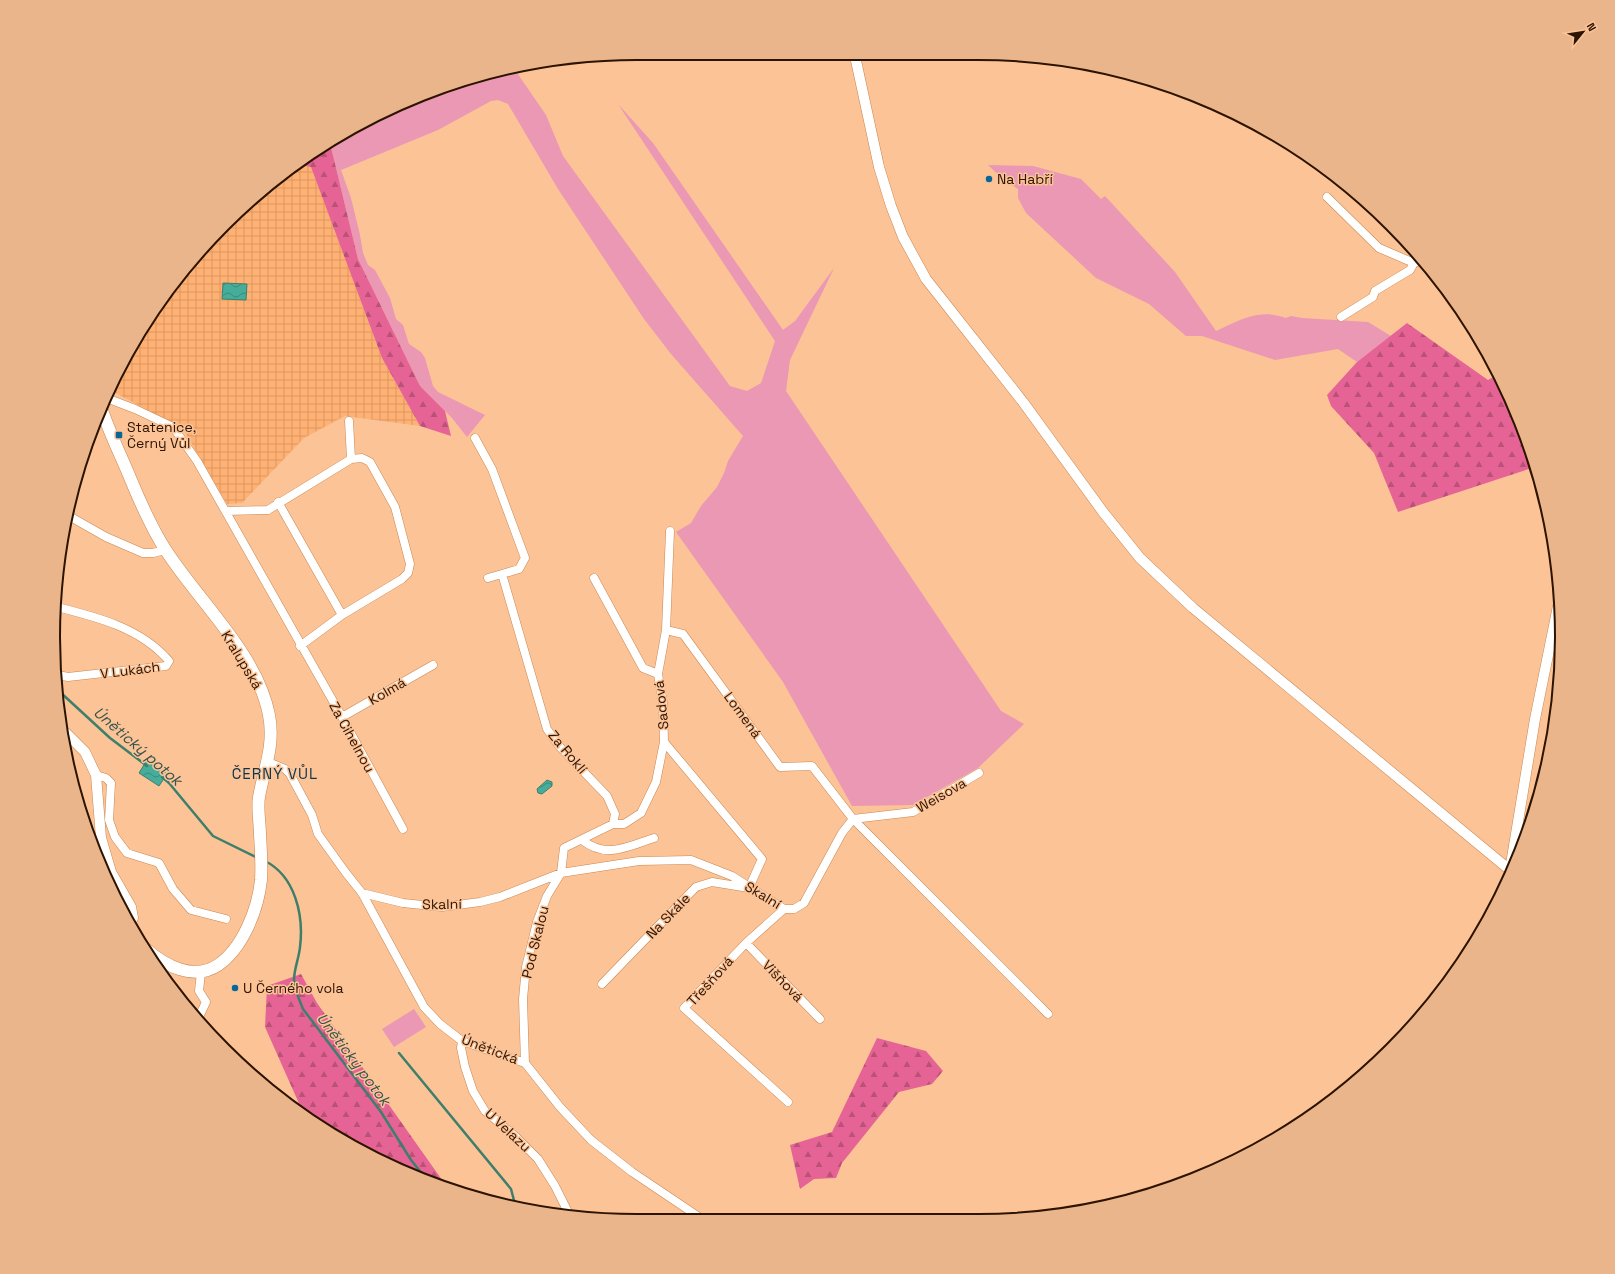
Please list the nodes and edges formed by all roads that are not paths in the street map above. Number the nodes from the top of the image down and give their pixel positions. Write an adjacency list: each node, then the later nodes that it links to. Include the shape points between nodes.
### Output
1 (856, 60): 38 (street, via 879,166 891,206 926,279 1023,402 1140,558 1193,608)
2 (1327, 197): 3 (street, via 1379,248)
3 (1414, 263): 4 (street, via 1410,270 1375,291 1373,297)
4 (1341, 317)
5 (112, 400): 11 (street, Za Cihelnou, via 173,428 197,461)
6 (104, 416): 14 (main road, Kralupská, via 148,519)
7 (349, 421): 9 (street)
8 (475, 438): 15 (street, via 492,469 525,558 519,569)
9 (351, 459): 10 (street); 19 (street, via 362,458 370,462 395,507 410,564 408,573 402,579)
10 (278, 502): 11 (street, via 268,510); 19 (street)
11 (226, 511): 22 (street, Za Cihelnou)
12 (73, 518): 14 (street, via 143,554)
13 (670, 531): 21 (street)
14 (165, 550): 29 (main road, Kralupská, via 245,660 260,686 270,717)
15 (502, 574): 16 (street); 33 (street, Za Roklí, via 547,729 559,746 607,796 615,814)
16 (488, 578)
17 (594, 578): 24 (street, Sadová, via 643,668)
18 (61, 608): 25 (street, V Lukách, via 124,628 156,648 169,661 166,666 141,670)
19 (342, 615): 22 (street)
20 (1555, 623): 37 (street, via 1535,719)
21 (666, 630): 24 (street); 32 (street, Lomená, via 683,634 780,767 812,766)
22 (300, 646): 26 (street, Za Cihelnou)
23 (433, 665): 26 (street, Kolmá)
24 (658, 674): 28 (street, Sadová, via 663,703)
25 (61, 676)
26 (342, 717): 34 (street, Za Cihelnou)
27 (69, 736): 31 (street, via 85,752)
28 (664, 742): 33 (street, via 656,782 641,813 624,824); 40 (street, Sadová, via 762,859)
29 (268, 762): 41 (street, Únětická, via 290,774 312,816 318,834); 47 (main road, Kralupská, via 259,798 261,880 254,909 241,937 223,960)
30 (980, 773): 32 (street, Weisova, via 914,812)
31 (96, 775): 43 (street, via 101,838 111,872 131,907); 44 (street, via 106,778 110,783 109,820 111,830 123,849 159,863 173,889 191,910)
32 (853, 820): 42 (street, Skalní, via 842,833 804,903 794,909); 50 (street)
33 (613, 824): 36 (street)
34 (403, 829)
35 (654, 838): 36 (street, via 621,850 604,851 591,847)
36 (582, 840): 39 (street, via 564,848)
37 (1514, 849)
38 (1507, 867)
39 (561, 873): 40 (street, Skalní, via 639,861 691,860 732,876); 41 (street, Skalní, via 500,897 442,907 403,903); 53 (street, Pod Skalou, via 547,896 537,922 526,967 523,999)
40 (749, 888): 42 (street, Skalní); 48 (street, Na Skále, via 712,882 696,887)
41 (362, 893): 52 (street, Únětická, via 424,1007 440,1024)
42 (784, 909): 45 (street, Třešňová)
43 (133, 918)
44 (226, 919)
45 (746, 942): 51 (street, Višňová); 54 (street, Třešňová, via 684,1008)
46 (160, 962): 47 (main road, via 182,971)
47 (201, 972): 49 (street, via 199,991 206,1002)
48 (602, 984)
49 (200, 1013)
50 (1048, 1014)
51 (820, 1019)
52 (462, 1040): 53 (street, Únětická); 55 (street, U Velazu, via 465,1067 473,1091 484,1111 538,1159)
53 (525, 1062): 56 (street, Únětická, via 560,1107 591,1140 632,1172)
54 (788, 1102)
55 (567, 1210)
56 (695, 1214)

